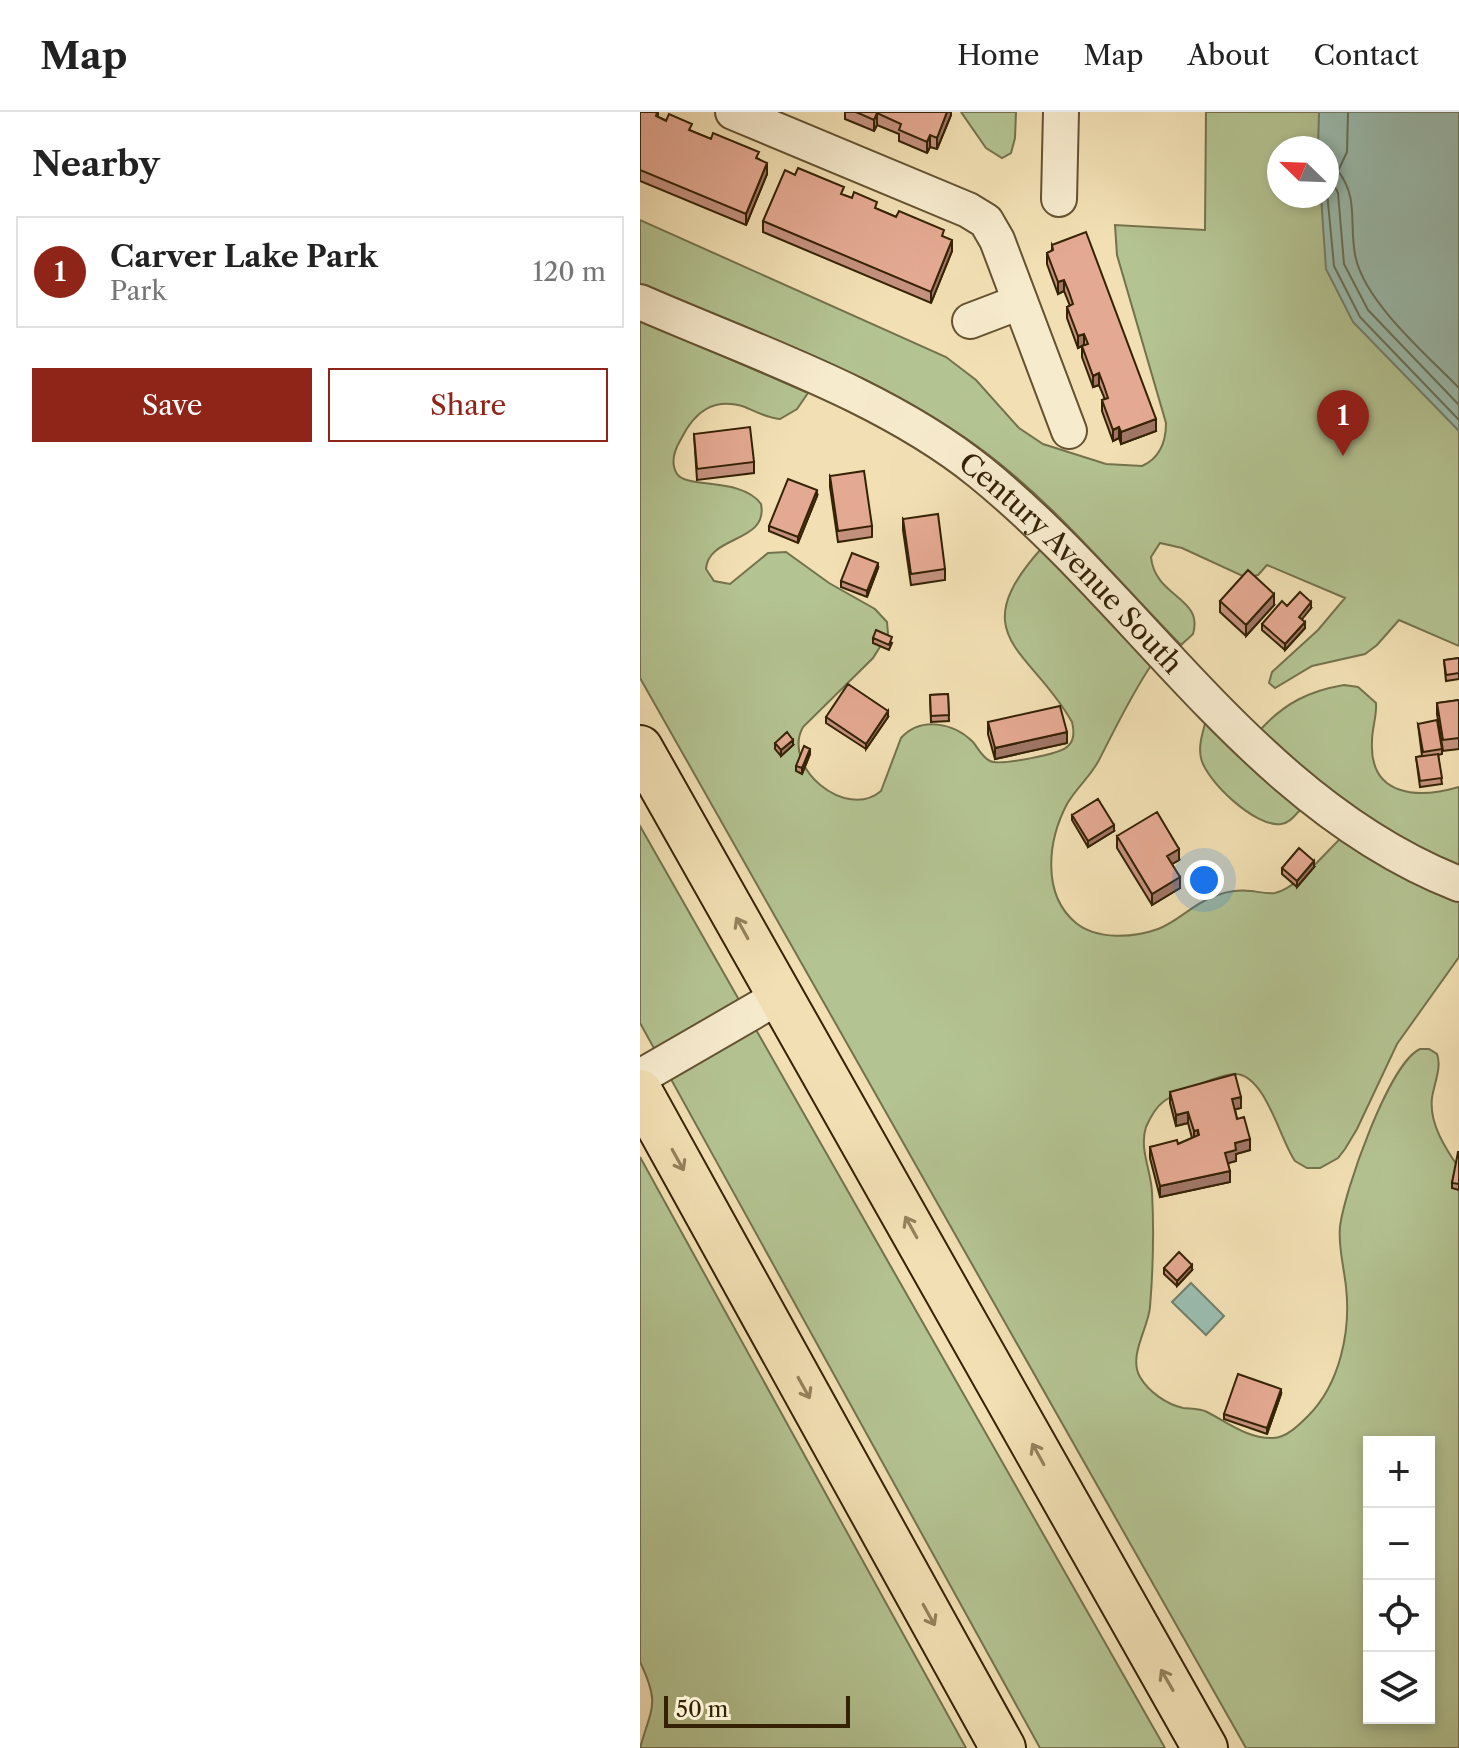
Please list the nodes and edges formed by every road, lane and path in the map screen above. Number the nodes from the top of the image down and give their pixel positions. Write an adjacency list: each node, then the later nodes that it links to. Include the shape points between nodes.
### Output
1 (733, 112): 5 (street, via 979,216 993,231)
2 (1061, 112): 3 (street)
3 (1059, 199)
4 (640, 302): 9 (street, Century Avenue South, via 856,396 949,449 1028,513 1300,787 1370,839)
5 (1020, 302): 6 (street); 7 (street)
6 (970, 321)
7 (1069, 431)
8 (640, 748): 10 (highway, one-way to 8)
9 (1459, 884)
10 (780, 996): 11 (street); 14 (highway, one-way to 10)
11 (640, 1077)
12 (640, 1092): 13 (highway, one-way to 13)
13 (1003, 1748)
14 (1205, 1748)

